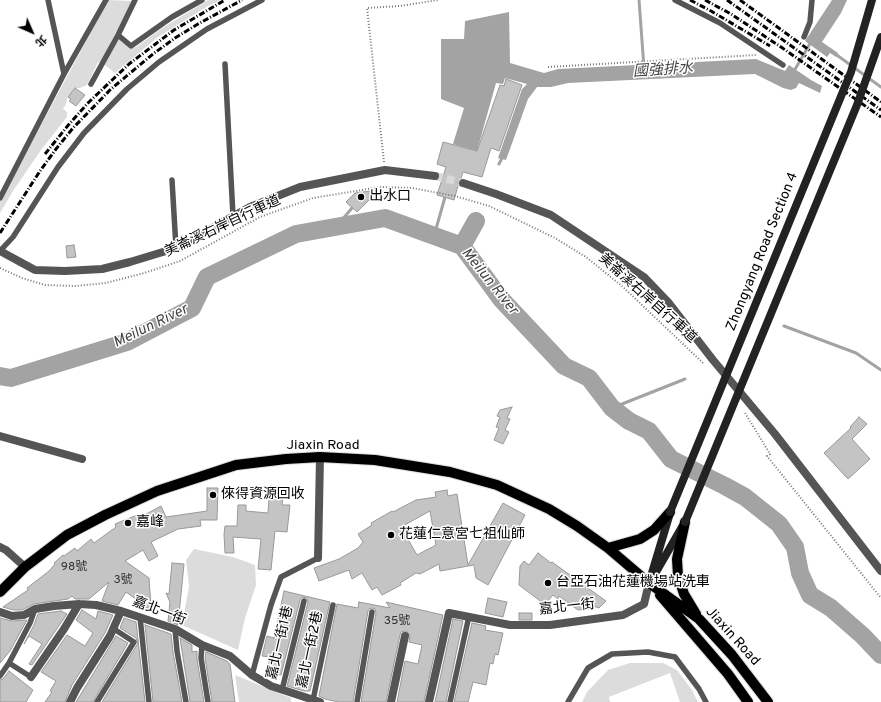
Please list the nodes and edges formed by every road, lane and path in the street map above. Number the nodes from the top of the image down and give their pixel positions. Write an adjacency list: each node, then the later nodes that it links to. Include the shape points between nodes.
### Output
1 (48, 0): 17 (lane)
2 (106, 0): 17 (lane)
3 (135, 0): 10 (lane)
4 (202, 0): 10 (lane, via 172,17 131,46)
5 (262, 0): 26 (lane, via 207,29 159,62 127,89 84,133 58,167 14,237)
6 (438, 0): 19 (path, via 367,8)
7 (674, 0): 15 (lane, via 720,22)
8 (812, 0): 11 (lane, via 810,22)
9 (872, 0): 33 (street, Zhongyang Road Section 4, bridge, via 851,72)
10 (118, 35): 18 (lane)
11 (804, 37)
12 (881, 37): 34 (street, bridge, via 857,105)
13 (762, 58): 16 (path, via 755,55)
14 (225, 64): 24 (lane)
15 (783, 65)
16 (548, 67)
17 (64, 74): 23 (lane)
18 (92, 84)
19 (385, 170): 20 (street); 24 (street, via 300,186)
20 (435, 176)
21 (172, 180): 25 (lane)
22 (463, 183): 39 (street, via 551,215 644,277 668,302 775,434)
23 (0, 198)
24 (233, 216): 25 (street)
25 (176, 248): 26 (street, via 102,269 65,271 35,270)
26 (0, 251)
27 (0, 268): 28 (path, 美崙溪右岸自行車道, via 45,285 106,283 180,261 260,217 313,198 380,187 412,188 489,206 555,238 586,257 623,287)
28 (706, 366)
29 (744, 412): 42 (path, via 770,454 768,456)
30 (0, 436): 32 (street)
31 (320, 457): 36 (main road, Jiaxin Road, via 375,460 450,472 497,485 549,509); 37 (street); 38 (main road, Jiaxin Road, via 236,465 157,491 67,535)
32 (82, 459)
33 (670, 512): 36 (main road, via 654,530 640,539); 40 (street, Zhongyang Road Section 4)
34 (685, 522): 40 (street); 52 (main road, via 677,559 678,576 684,594)
35 (0, 547): 38 (street)
36 (608, 548): 40 (main road, Jiaxin Road)
37 (318, 558): 57 (lane, via 281,578)
38 (25, 567): 41 (main road, Jiaxin Road)
39 (881, 571)
40 (649, 583): 50 (street, 嘉北一街, via 644,604 623,615 550,625 510,625); 52 (main road, Jiaxin Road); 73 (main road, Jiaxin Road, via 728,674)
41 (0, 592)
42 (881, 598)
43 (304, 601): 60 (lane, 嘉北一街1巷)
44 (79, 604): 46 (street, 嘉北一街); 47 (street, 嘉北一街); 59 (street)
45 (333, 605): 61 (lane, 嘉北一街2巷)
46 (35, 609): 48 (street, 嘉北一街, via 24,615 12,616); 56 (lane)
47 (121, 611): 51 (street, 嘉北一街); 62 (street, via 110,636); 63 (lane, via 114,629 134,642)
48 (0, 612)
49 (372, 612): 67 (lane)
50 (469, 616): 69 (street, 嘉北一街, via 449,613); 70 (lane)
51 (140, 617): 53 (street, 嘉北一街); 64 (lane)
52 (699, 619): 74 (main road, Jiaxin Road, via 732,655)
53 (175, 629): 55 (street, 嘉北一街); 65 (lane)
54 (405, 636): 68 (street)
55 (202, 645): 57 (street, 嘉北一街, via 230,656); 66 (lane, via 201,658)
56 (9, 663): 58 (lane); 59 (lane)
57 (252, 675): 60 (street, 嘉北一街)
58 (0, 676)
59 (32, 677)
60 (282, 690): 61 (street, 嘉北一街)
61 (316, 701)
62 (70, 702)
63 (97, 702)
64 (149, 702)
65 (186, 702)
66 (208, 702)
67 (357, 702)
68 (391, 702)
69 (429, 702)
70 (450, 702)
71 (568, 702): 72 (lane, via 588,668 612,654 648,652 675,657)
72 (707, 702)
73 (748, 702)
74 (768, 702)

